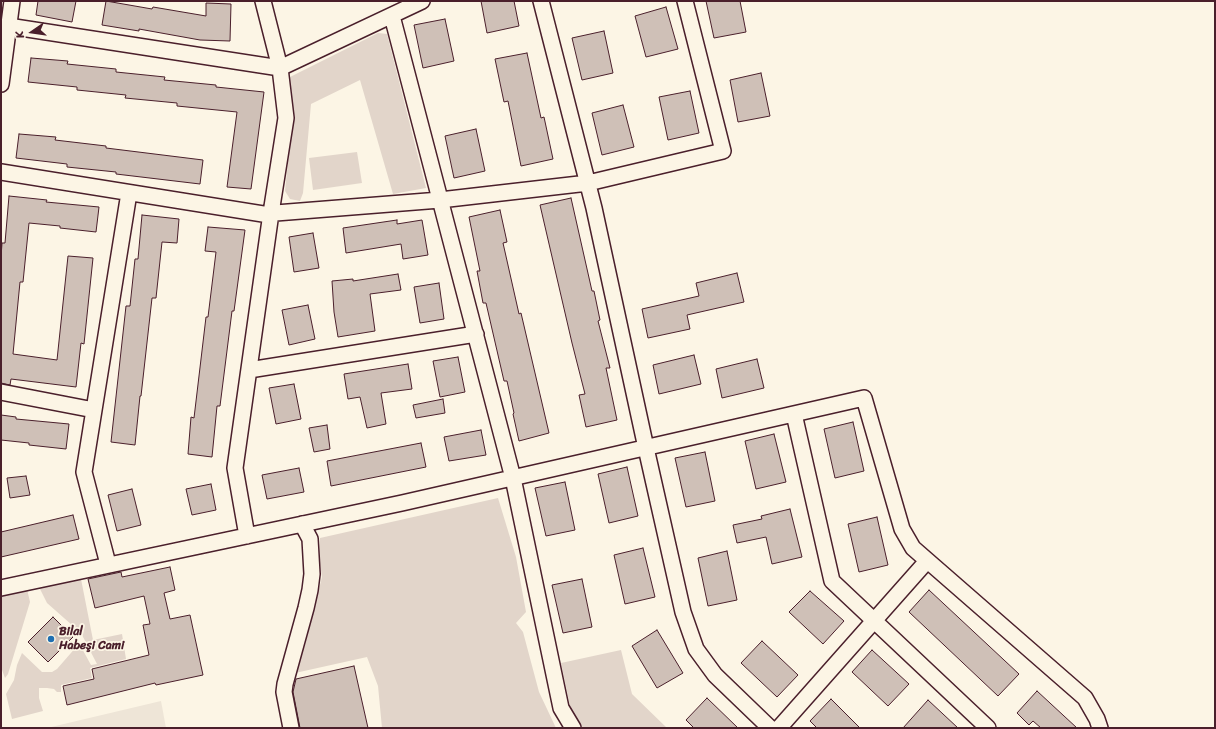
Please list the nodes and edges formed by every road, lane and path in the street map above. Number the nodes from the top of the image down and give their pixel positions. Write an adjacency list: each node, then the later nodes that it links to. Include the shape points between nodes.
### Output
1 (12, 1): 7 (street)
2 (263, 1): 8 (street)
3 (422, 1): 6 (street)
4 (541, 1): 11 (street)
5 (684, 1): 11 (street, via 723,151)
6 (392, 16): 8 (street); 13 (street)
7 (8, 26): 8 (street); 9 (street)
8 (280, 68): 14 (street, via 286,118)
9 (1, 84)
10 (1, 172): 12 (street)
11 (588, 183): 13 (street); 20 (street)
12 (129, 192): 14 (street, via 263,214); 18 (street)
13 (440, 200): 14 (street); 15 (street)
14 (271, 213): 16 (street)
15 (476, 334): 16 (street); 21 (street)
16 (249, 370): 23 (street, via 235,468)
17 (1, 392): 18 (street)
18 (94, 410): 25 (street, via 84,472)
19 (794, 414): 20 (street); 24 (street, via 864,398 902,529 913,548); 27 (street, via 832,581)
20 (646, 448): 21 (street); 30 (street, via 683,612 696,649 714,675)
21 (514, 478): 22 (street); 29 (street, via 561,708)
22 (302, 524): 23 (street); 28 (street, via 310,539 312,574 306,608 285,684 284,692)
23 (247, 536): 25 (street)
24 (927, 561): 27 (street); 33 (street, via 1085,698)
25 (108, 564): 26 (street)
26 (1, 588)
27 (874, 621): 31 (street); 32 (street)
28 (291, 728)
29 (573, 728)
30 (770, 728)
31 (779, 728)
32 (988, 728)
33 (1100, 728)

